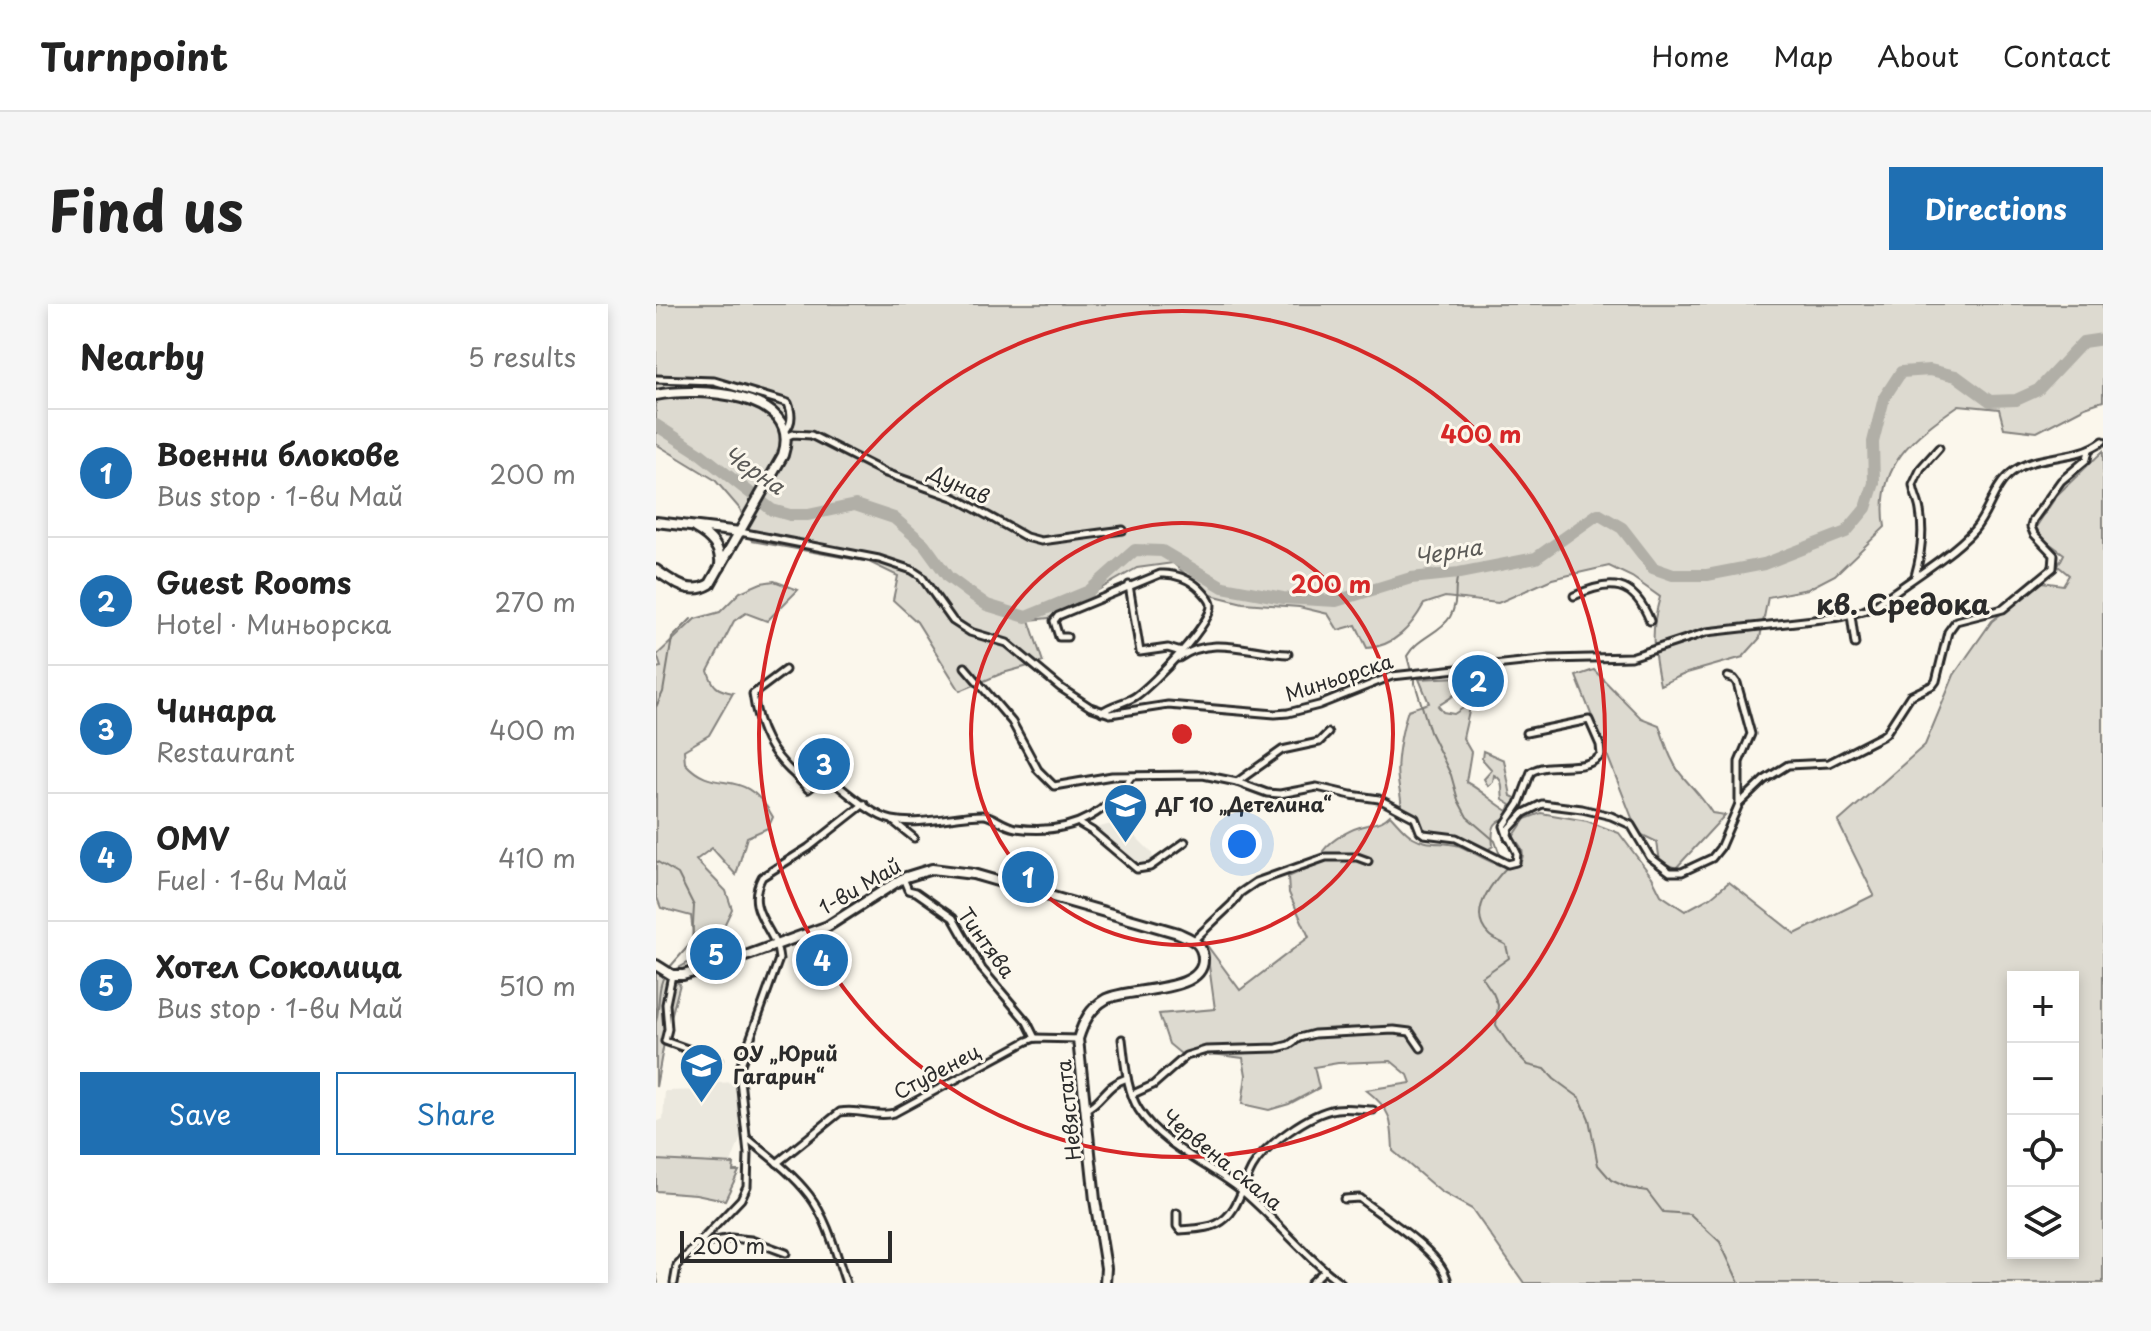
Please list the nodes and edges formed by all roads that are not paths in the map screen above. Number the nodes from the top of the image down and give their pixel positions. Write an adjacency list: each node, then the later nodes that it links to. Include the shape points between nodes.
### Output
1 (656, 379): 3 (street, via 714,381 778,398 792,412)
2 (656, 395): 3 (street, via 684,390 736,396 768,410)
3 (786, 434): 9 (street, Дунав, via 811,435 886,473 956,498 1026,537 1041,541); 10 (street, via 783,455)
4 (2103, 441): 6 (street, Миньорска)
5 (1939, 448): 13 (street, via 1914,479 1921,530)
6 (2089, 450): 13 (street, Миньорска, via 2012,472 1970,534); 34 (street, via 2087,459 2061,481 2033,520 2031,527 2054,555 2053,568 2003,609 1956,621 1948,632 1936,681 1907,699 1886,733 1829,763 1788,765)
7 (656, 522): 8 (street)
8 (687, 524): 10 (street); 11 (street, via 713,541)
9 (1123, 530)
10 (740, 532): 11 (street); 26 (street, via 912,570 953,621 1007,643 1061,688)
11 (720, 569): 12 (street, via 710,584 693,589)
12 (656, 570)
13 (1914, 577): 16 (street, Миньорска, via 1876,605)
14 (1129, 585): 18 (street, via 1058,616 1054,621 1059,637); 20 (street, via 1140,652); 20 (street, via 1165,573 1202,591 1211,608)
15 (1574, 596): 17 (street, via 1595,586 1622,586)
16 (1851, 615): 19 (street); 26 (street, Миньорска, via 1721,629 1631,657 1415,672 1288,713 1168,705)
17 (1650, 621)
18 (1067, 637)
19 (1855, 644)
20 (1181, 652): 22 (street)
21 (1288, 654): 22 (street, via 1200,647)
22 (1175, 660): 26 (street, via 1135,697)
23 (965, 667): 31 (street, via 1012,722 1038,770 1054,786)
24 (785, 670): 29 (street, via 753,694 765,740)
25 (1728, 677): 34 (street, via 1737,683 1751,734 1739,762)
26 (1102, 712)
27 (1328, 733): 32 (street, via 1319,742 1282,750)
28 (1526, 733): 38 (street, via 1589,720 1601,755 1583,764 1531,772 1504,826)
29 (796, 776): 30 (street, via 812,764); 30 (street, via 808,789)
30 (826, 776): 33 (street)
31 (1132, 777): 32 (street, via 1203,775); 36 (street, via 1115,798)
32 (1237, 782): 38 (street, via 1267,793 1317,787 1379,799 1415,818 1424,834 1456,838 1508,864 1517,857)
33 (864, 804): 35 (street); 43 (street, via 762,877 757,908)
34 (1739, 804): 38 (street, via 1712,858 1674,873 1650,857 1631,825 1582,809 1542,804 1516,820)
35 (892, 820): 36 (street, via 986,815 1017,829); 37 (street)
36 (1079, 824): 39 (street, via 1137,869 1150,867)
37 (914, 838)
38 (1509, 838)
39 (1185, 842)
40 (1368, 861): 42 (street, via 1326,857 1256,882)
41 (903, 878): 42 (street, 1-ви Май, via 932,869 973,874); 43 (street, 1-ви Май, via 828,926); 46 (street, Тинтява, via 908,890 957,923 972,955)
42 (1194, 940): 47 (street, Невястата, via 1202,952 1198,975 1106,1000 1084,1021)
43 (774, 943): 45 (street, 1-ви Май, via 695,973); 55 (street, via 778,967 739,1070)
44 (656, 965): 45 (street)
45 (669, 973): 50 (street, via 665,1041)
46 (1035, 1038): 47 (street, Студенец); 56 (street, Студенец, via 894,1113 840,1112)
47 (1078, 1039): 53 (street, Невястата)
48 (1122, 1039): 51 (street, Червена скала)
49 (1421, 1048): 52 (street, via 1410,1032 1394,1030 1314,1034 1277,1048 1206,1050 1186,1056 1153,1085)
50 (718, 1060)
51 (1127, 1078): 52 (street, Червена скала); 53 (street, via 1109,1086)
52 (1133, 1094): 57 (street, Червена скала, via 1159,1133)
53 (1085, 1110): 65 (street, Невястата)
54 (1373, 1110): 57 (street, via 1322,1112 1287,1132 1254,1164)
55 (748, 1139): 56 (street); 60 (street, via 747,1186 741,1199)
56 (777, 1163): 64 (street, via 819,1212)
57 (1241, 1190): 59 (street, via 1226,1218 1215,1226 1180,1230); 62 (street, Червена скала)
58 (1344, 1199): 68 (street, via 1359,1198 1425,1248 1445,1271)
59 (1177, 1213)
60 (699, 1244): 61 (street, via 741,1239); 63 (street, via 677,1266)
61 (786, 1253)
62 (1324, 1271): 66 (street); 67 (street, Червена скала)
63 (674, 1283)
64 (846, 1283)
65 (1105, 1283)
66 (1311, 1283)
67 (1341, 1283)
68 (1448, 1283)

